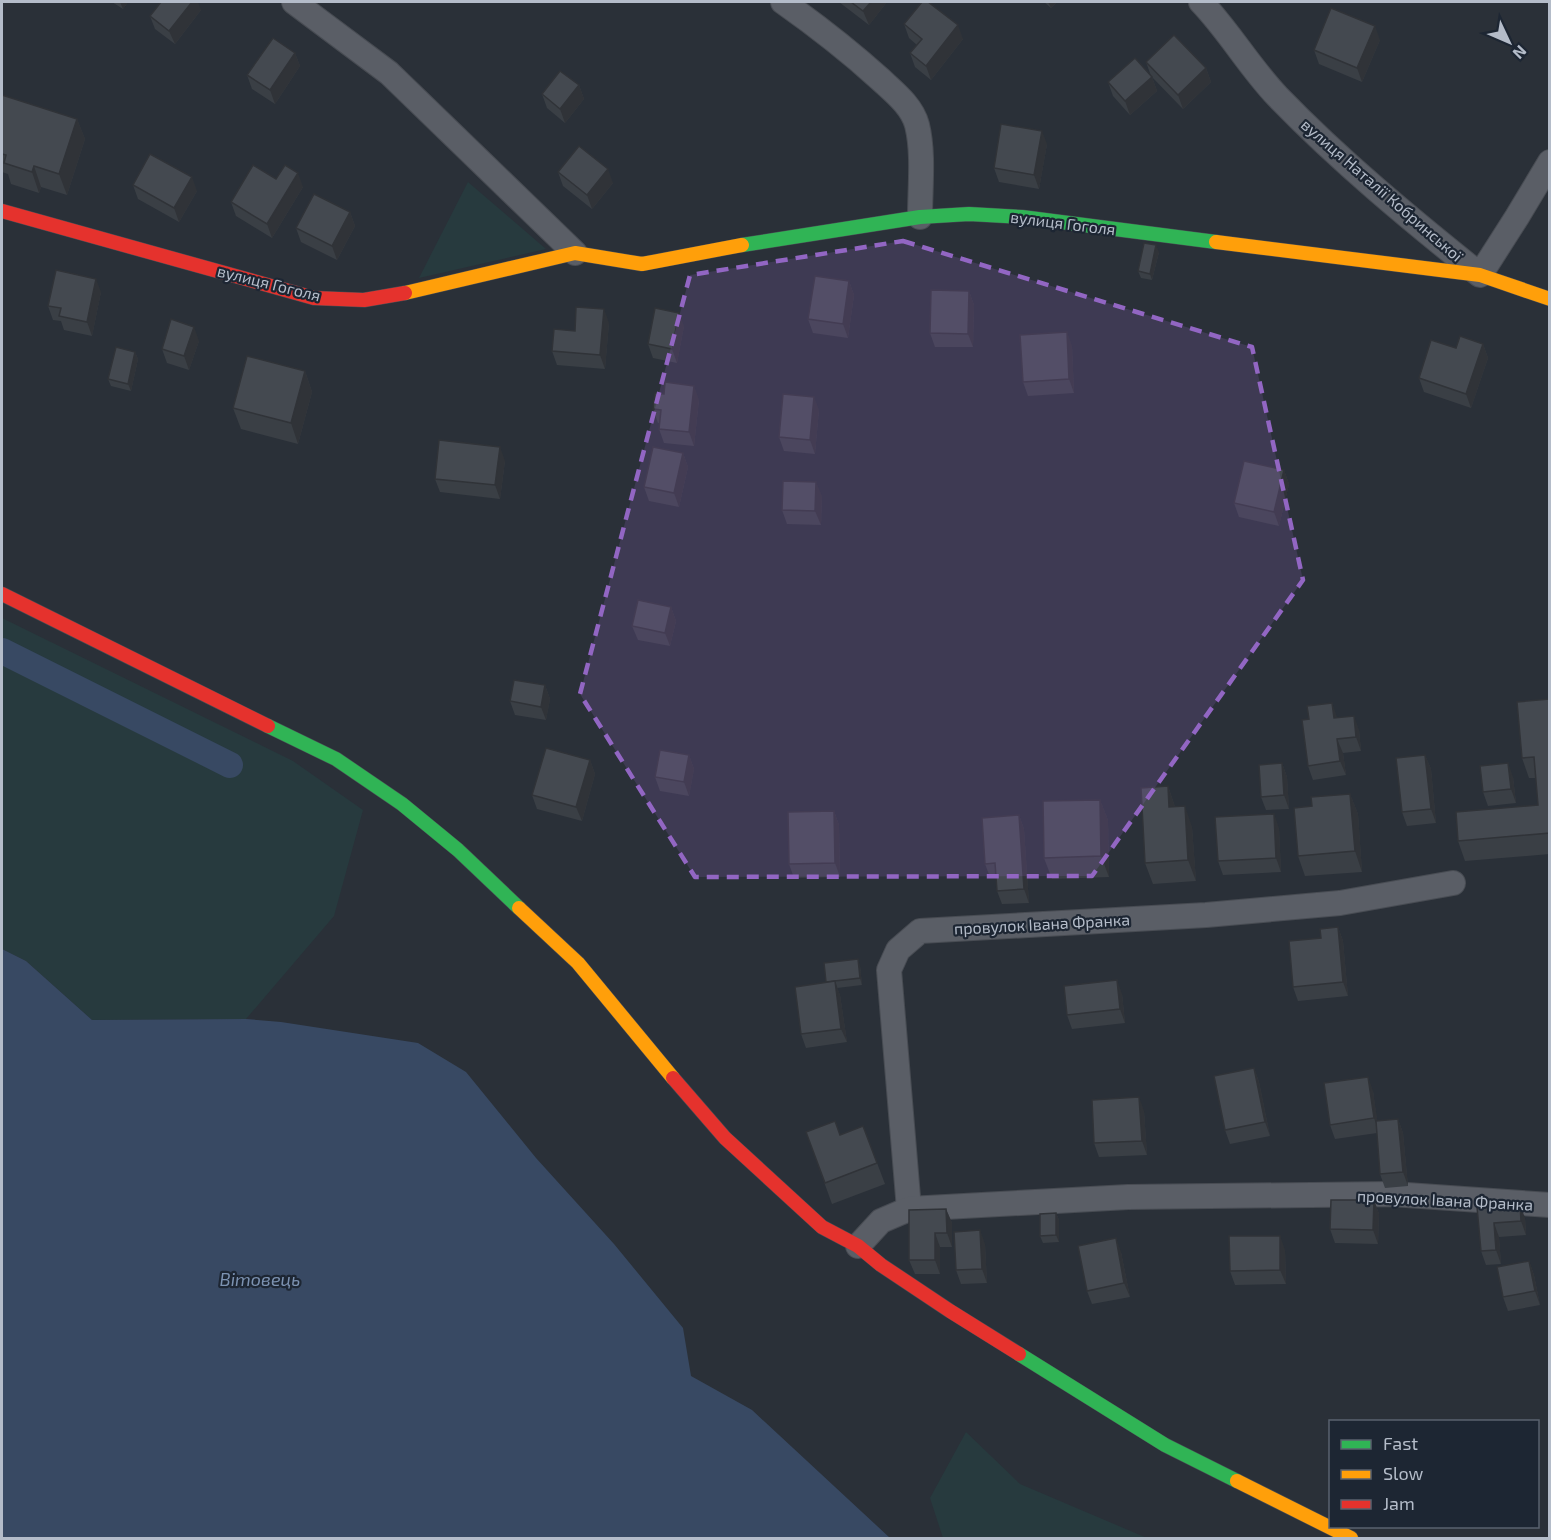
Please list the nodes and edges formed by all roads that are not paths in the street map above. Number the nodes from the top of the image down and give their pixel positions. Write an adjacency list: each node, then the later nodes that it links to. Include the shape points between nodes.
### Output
1 (294, 2): 7 (street, via 389,73)
2 (783, 2): 6 (street, via 858,59 912,113 920,146)
3 (1201, 2): 8 (street, вулиця Наталії Кобринської, via 1277,96 1403,213)
4 (1550, 162): 8 (street, вулиця Наталії Кобринської)
5 (2, 211): 7 (street, вулиця Гоголя, via 314,298 364,300)
6 (920, 217): 7 (street, вулиця Гоголя, via 642,264); 8 (street, вулиця Гоголя, via 1022,217)
7 (575, 253)
8 (1480, 275): 9 (street, вулиця Гоголя)
9 (1550, 299)
10 (2, 594): 14 (street, via 336,759 402,804 458,850 578,963 725,1138 822,1227)
11 (1453, 883): 13 (street, провулок Івана Франка, via 1340,903 1206,915 920,931 898,950 889,970)
12 (1550, 1205): 13 (street, провулок Івана Франка, via 1392,1194 1128,1197)
13 (909, 1209): 14 (street, провулок Івана Франка, via 880,1221)
14 (858, 1246): 15 (street, via 950,1311 1165,1445)
15 (1329, 1528)
16 (1329, 1528): 17 (street)
17 (1351, 1539)

